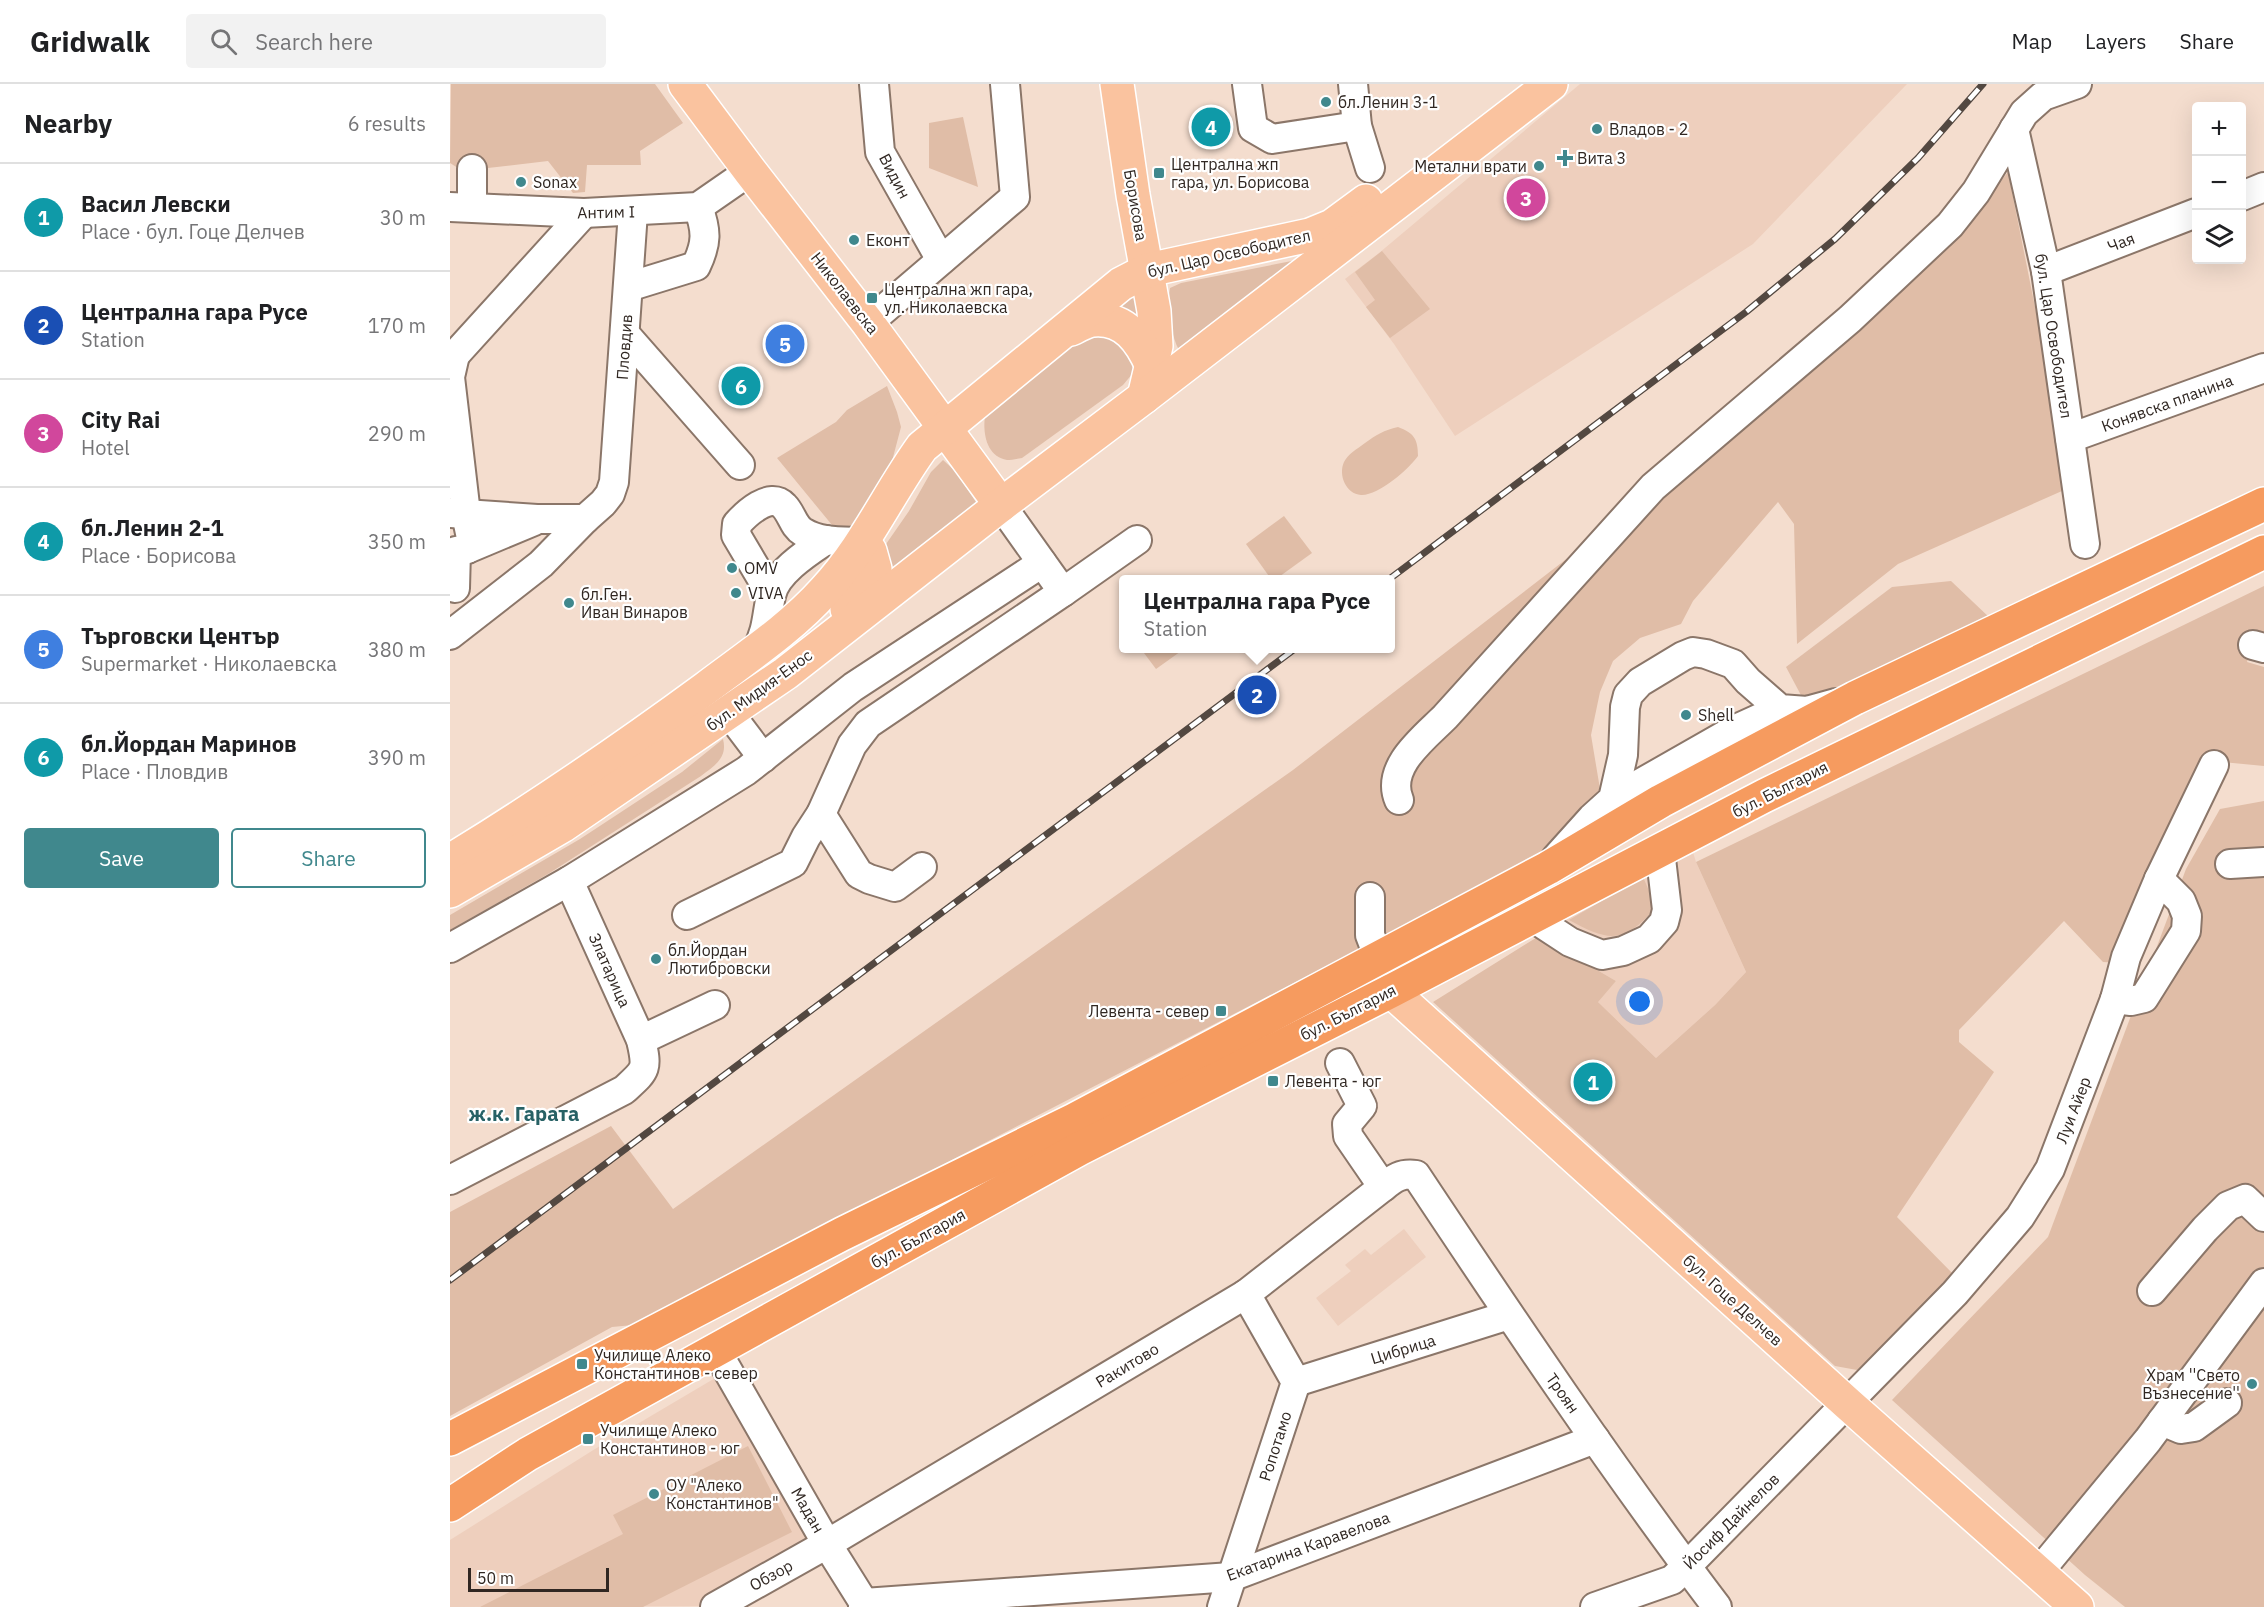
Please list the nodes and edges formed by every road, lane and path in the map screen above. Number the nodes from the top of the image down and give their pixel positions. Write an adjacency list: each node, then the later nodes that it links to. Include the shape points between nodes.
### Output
1 (685, 84): 14 (main road, Николаевска)
2 (874, 84): 24 (street, Видин, via 880,152)
3 (1005, 84): 24 (street, via 1015,197)
4 (1117, 84): 17 (main road, Борисова)
5 (1247, 84): 10 (street, via 1253,128 1272,138)
6 (1353, 84): 10 (street)
7 (1518, 84): 23 (main road, бул. Цар Освободител, via 1332,225 1288,241)
8 (1551, 84): 35 (main road, бул. Цар Освободител)
9 (2077, 84): 11 (street, via 2043,96 2024,113)
10 (1357, 126): 12 (street)
11 (2014, 129): 26 (street, бул. Цар Освободител); 64 (street, via 1976,192 1950,225 1850,319 1653,487 1592,553 1411,751 1395,778)
12 (1370, 168)
13 (472, 169): 18 (street)
14 (750, 171): 19 (street); 29 (main road, Николаевска)
15 (2264, 187): 16 (street)
16 (2246, 194)
17 (1133, 195): 23 (main road, via 1144,216 1173,241); 25 (main road, Борисова); 28 (main road, via 1124,254)
18 (461, 207): 21 (street, Антим I)
19 (698, 207): 20 (street, Антим I); 27 (street, via 706,228 703,252 696,266)
20 (633, 212): 21 (street, Антим I); 27 (street, Пловдив)
21 (584, 213): 32 (street)
22 (2192, 215): 26 (street, Чая)
23 (1221, 254): 25 (main road, бул. Цар Освободител)
24 (941, 260): 29 (street)
25 (1148, 270): 28 (main road, бул. Цар Освободител); 35 (main road, Борисова, via 1156,346)
26 (2046, 271): 38 (street, бул. Цар Освободител)
27 (628, 287): 31 (street, Пловдив)
28 (1108, 295): 30 (main road, бул. Цар Освободител)
29 (868, 323): 34 (main road, Николаевска)
30 (1066, 331): 35 (main road, via 1091,320 1121,324 1139,340); 36 (main road, бул. Цар Освободител)
31 (625, 334): 39 (street); 45 (street, Пловдив, via 614,482 610,494)
32 (452, 354): 43 (street)
33 (2264, 368): 38 (street, Конявска планина)
34 (909, 379): 36 (main road, via 933,394 950,397); 37 (main road, Николаевска)
35 (1148, 382): 40 (main road, бул. Цар Освободител)
36 (988, 392): 37 (main road, бул. Цар Освободител); 40 (main road, via 972,420 972,434 984,459 1001,469 1024,473)
37 (944, 427): 42 (main road, Николаевска); 48 (main road, бул. Мидия-Енос, via 907,467)
38 (2070, 438): 49 (street, бул. Цар Освободител)
39 (740, 465)
40 (1052, 465): 42 (main road, бул. Мидия-Енос)
41 (2264, 504): 59 (highway, бул. България)
42 (1001, 505): 52 (street); 58 (main road, бул. Мидия-Енос)
43 (458, 514): 44 (street); 50 (street, via 471,538)
44 (537, 519): 45 (street); 50 (street)
45 (585, 519): 56 (street, via 541,564)
46 (826, 540): 48 (street); 55 (street, via 801,557 778,580); 55 (street, via 803,532 777,502 755,507 744,516 736,535)
47 (1137, 540): 54 (street)
48 (863, 542): 57 (main road, бул. Мидия-Енос, via 819,597); 58 (main road, via 875,569 867,588)
49 (2085, 544)
50 (467, 549): 53 (street, via 456,551)
51 (2264, 552): 67 (highway, бул. България)
52 (1042, 563): 54 (street); 62 (street, via 853,687)
53 (455, 588)
54 (1063, 592): 66 (street, via 868,724 852,745)
55 (771, 594): 57 (street, via 765,632)
56 (450, 635)
57 (757, 650): 68 (main road, бул. Мидия-Енос, via 615,753)
58 (786, 673): 61 (main road, бул. Мидия-Енос)
59 (1856, 698): 60 (street, via 1807,711); 72 (highway, бул. България, via 1661,801)
60 (1780, 709): 65 (street, via 1736,729); 65 (street, via 1733,664 1707,654 1693,652 1683,656 1640,682 1628,695 1623,755)
61 (729, 713): 62 (street); 75 (main road, бул. Мидия-Енос, via 562,826)
62 (763, 758): 74 (street)
63 (2214, 765): 73 (street, Луи Айер)
64 (1399, 800)
65 (1613, 800): 72 (street)
66 (821, 814): 71 (street, via 860,874 869,879 895,887); 77 (street, via 793,863)
67 (1660, 850): 78 (highway, бул. България); 78 (street, via 1666,909 1664,922 1649,939 1602,955 1569,942)
68 (450, 861)
69 (2264, 862): 70 (street)
70 (2230, 864)
71 (922, 867)
72 (1548, 868): 80 (highway, бул. България)
73 (2159, 879): 82 (street, Луи Айер, via 2126,957); 82 (street, via 2181,901 2187,916 2186,931 2144,998)
74 (570, 881): 79 (street); 84 (street, Златарица)
75 (450, 891)
76 (1370, 897): 80 (street, via 1370,935)
77 (687, 915)
78 (1532, 917): 81 (highway, бул. България)
79 (450, 948)
80 (1378, 956): 99 (highway, бул. България, via 1074,1120 842,1234)
81 (1391, 991): 94 (highway, бул. България, via 1079,1149); 96 (main road, бул. Гоце Делчев)
82 (2115, 999): 96 (street, Луи Айер, via 2050,1169 2020,1217 1955,1293)
83 (715, 1005): 84 (street)
84 (644, 1051): 87 (street, via 640,1075 624,1090)
85 (1340, 1063): 88 (street, via 1362,1106 1347,1124 1348,1136)
86 (1416, 1174): 88 (street, Ракитово, via 1398,1175); 93 (street, Троян)
87 (450, 1180)
88 (1383, 1187): 92 (street, Ракитово)
89 (2264, 1217): 91 (street, via 2245,1199 2228,1206)
90 (2264, 1283): 98 (street)
91 (2152, 1292)
92 (1246, 1294): 95 (street); 102 (street, Ракитово)
93 (1509, 1316): 95 (street, Цибрица); 100 (street, Троян)
94 (716, 1350): 101 (highway, бул. България, via 528,1455); 102 (street, Мадан)
95 (1296, 1382): 104 (street, Ропотамо)
96 (1848, 1404): 103 (main road, бул. Гоце Делчев); 105 (street, Йосиф Дайнелов)
97 (2217, 1410): 98 (street, via 2194,1427 2181,1429)
98 (2162, 1421): 103 (street)
99 (450, 1439)
100 (1594, 1439): 104 (street, Екатарина Каравелова); 105 (street, Троян)
101 (450, 1505)
102 (826, 1544): 106 (street, Мадан); 107 (street, Обзор)
103 (2038, 1573): 111 (main road, бул. Гоце Делчев)
104 (1231, 1577): 106 (street, Екатарина Каравелова); 108 (street, Ропотамо)
105 (1675, 1584): 109 (street, Йосиф Дайнелов); 110 (street, Троян)
106 (864, 1605)
107 (715, 1607)
108 (1222, 1607)
109 (1595, 1607)
110 (1717, 1607)
111 (2077, 1607)

